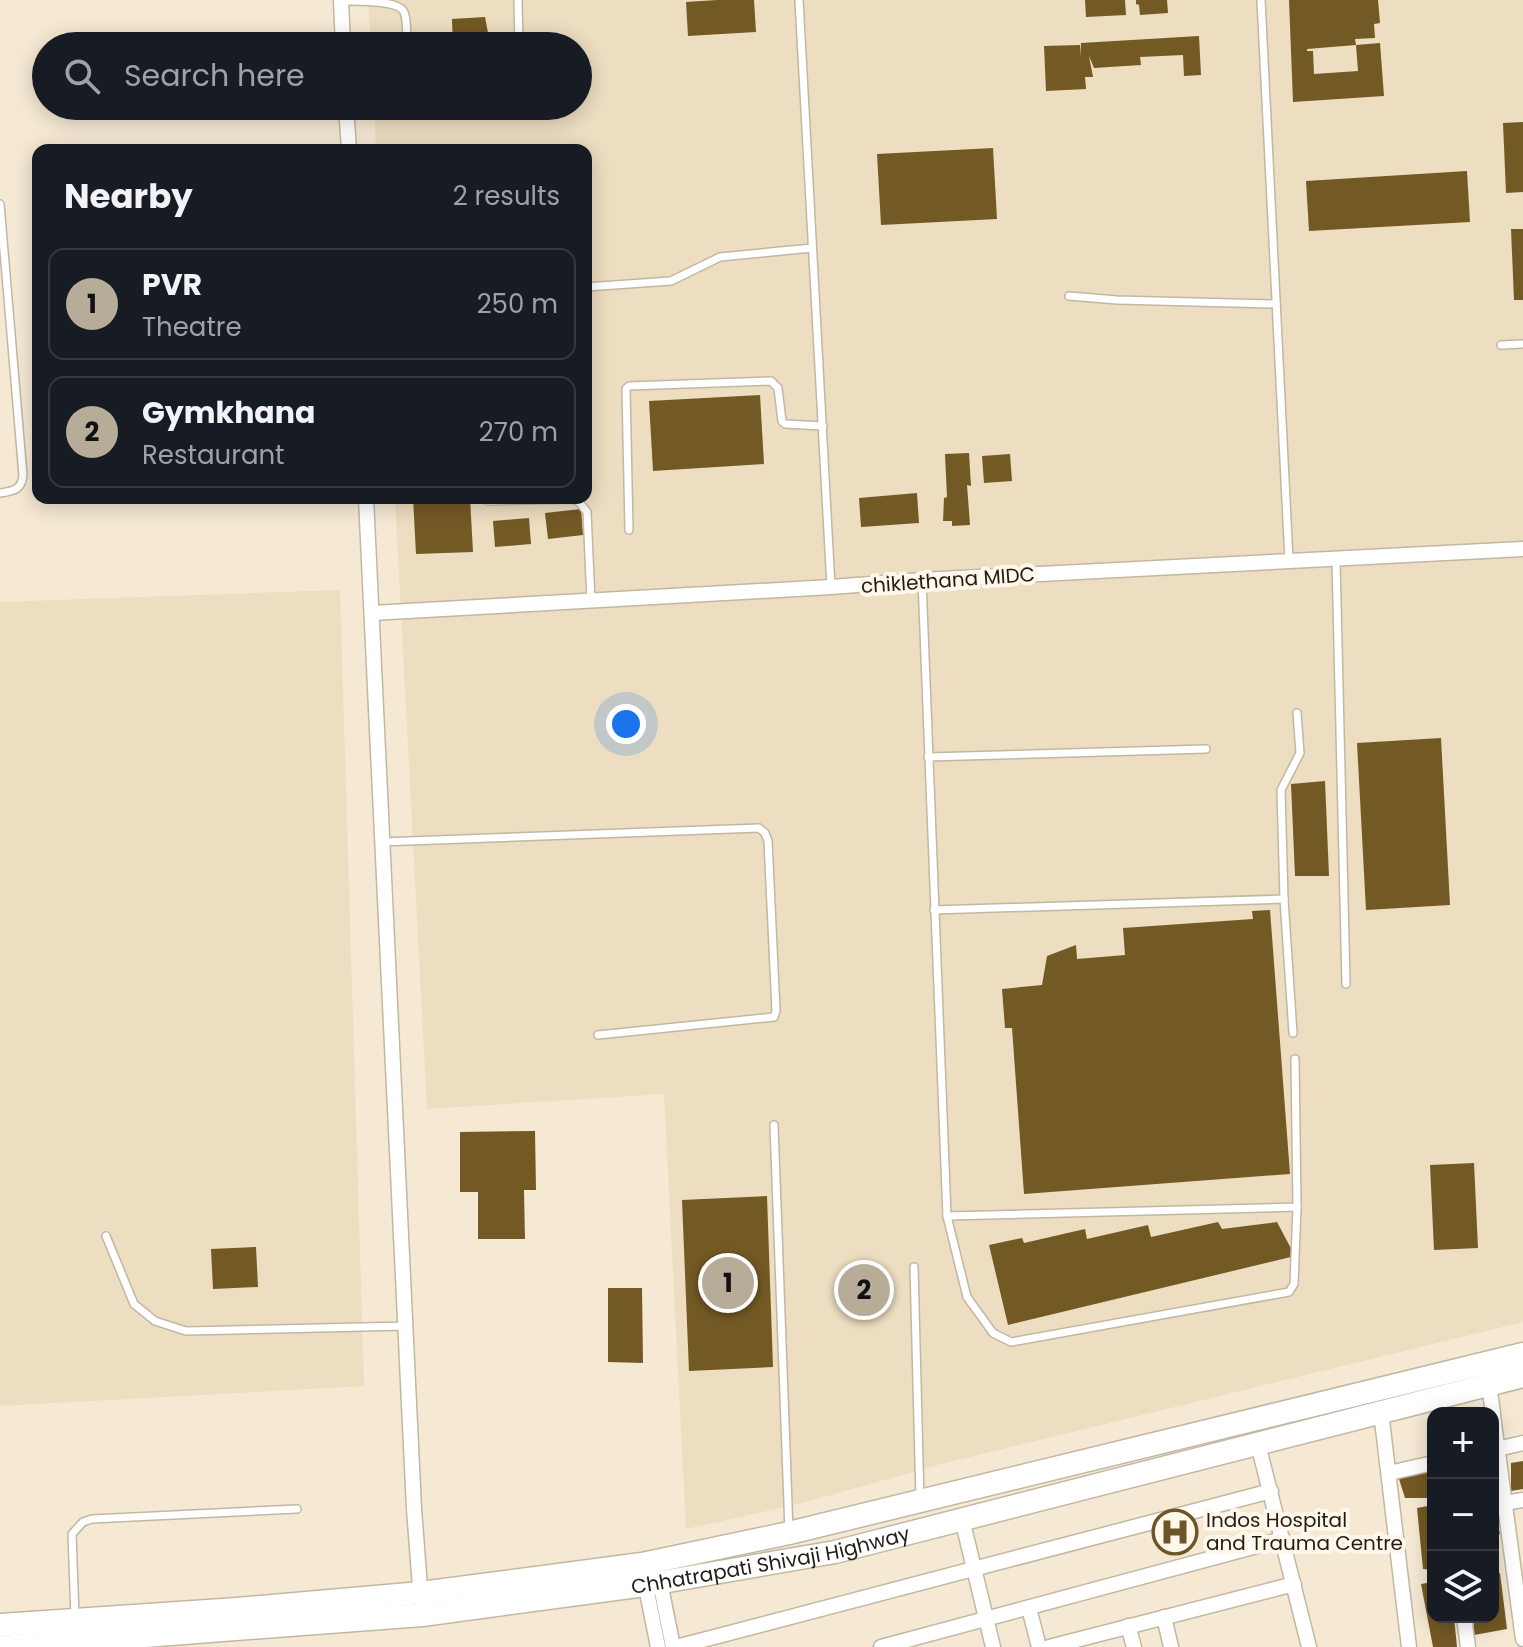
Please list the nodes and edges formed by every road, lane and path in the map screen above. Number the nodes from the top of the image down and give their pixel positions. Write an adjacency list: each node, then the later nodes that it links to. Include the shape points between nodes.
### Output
1 (341, 0): 5 (street); 6 (lane, via 397,4 405,12)
2 (518, 0): 7 (lane)
3 (799, 0): 11 (lane)
4 (1261, 0): 14 (lane)
5 (342, 32)
6 (406, 32)
7 (519, 32)
8 (347, 120): 9 (street)
9 (349, 144)
10 (0, 204): 18 (lane, via 23,484)
11 (812, 248): 12 (lane, via 720,257 671,281); 17 (lane)
12 (592, 287)
13 (1069, 296): 14 (lane)
14 (1276, 304): 24 (lane)
15 (1523, 344): 16 (lane)
16 (1501, 345)
17 (823, 426): 21 (lane, via 785,424 778,388 771,381 629,386); 26 (lane)
18 (0, 493)
19 (366, 504): 28 (street)
20 (582, 504): 27 (lane, via 587,512)
21 (629, 530)
22 (1523, 549): 23 (street, chiklethana MIDC)
23 (1336, 560): 24 (street, chiklethana MIDC); 35 (lane)
24 (1289, 562): 25 (street, chiklethana MIDC)
25 (922, 580): 26 (street, chiklethana MIDC); 31 (lane)
26 (831, 587): 27 (street, chiklethana MIDC)
27 (591, 601): 28 (street, chiklethana MIDC)
28 (372, 613): 32 (street)
29 (1297, 713): 33 (lane, via 1300,753 1281,790)
30 (1206, 749): 31 (lane)
31 (928, 757): 34 (lane)
32 (382, 842): 37 (lane, via 759,828 765,833 774,1017); 44 (street)
33 (1284, 899): 34 (lane); 36 (lane)
34 (934, 910): 41 (lane)
35 (1346, 984)
36 (1293, 1033)
37 (598, 1035)
38 (1295, 1059): 40 (lane)
39 (774, 1125): 62 (lane)
40 (1297, 1207): 41 (lane); 41 (lane, via 1294,1284 1289,1292 1011,1342 993,1333 967,1297)
41 (947, 1216)
42 (106, 1236): 44 (lane, via 134,1304 155,1321 186,1331)
43 (914, 1267): 58 (lane)
44 (405, 1326): 68 (street)
45 (1523, 1354): 46 (main road, Chhatrapati Shivaji Highway)
46 (1487, 1374): 47 (main road, Chhatrapati Shivaji Highway); 48 (street); 49 (main road, Chhatrapati Shivaji Highway); 58 (main road, Chhatrapati Shivaji Highway)
47 (1523, 1376)
48 (1492, 1407)
49 (1381, 1412): 51 (main road, Chhatrapati Shivaji Highway); 55 (street)
50 (1523, 1443): 52 (street)
51 (1258, 1444): 56 (street); 61 (main road, Chhatrapati Shivaji Highway)
52 (1499, 1448)
53 (1427, 1464): 55 (street)
54 (1499, 1471): 59 (street)
55 (1389, 1473): 88 (street)
56 (1271, 1491): 63 (street); 64 (street)
57 (1523, 1500): 59 (street)
58 (920, 1501): 62 (main road, Chhatrapati Shivaji Highway)
59 (1505, 1503): 66 (street)
60 (297, 1509): 71 (lane, via 83,1522 72,1534)
61 (962, 1519): 64 (street); 65 (main road, Chhatrapati Shivaji Highway, via 835,1552)
62 (789, 1533): 65 (main road, Chhatrapati Shivaji Highway)
63 (1283, 1539): 67 (street); 69 (street)
64 (974, 1568): 72 (street); 80 (street)
65 (651, 1573): 68 (main road, Chhatrapati Shivaji Highway); 79 (street); 80 (street)
66 (1519, 1575): 76 (street)
67 (1294, 1584): 70 (street); 87 (street)
68 (421, 1604): 71 (main road, Chhatrapati Shivaji Highway); 78 (main road, Chhatrapati Shivaji Highway)
69 (1029, 1608): 72 (street); 83 (street)
70 (1164, 1617): 75 (street); 86 (street)
71 (75, 1619): 74 (main road, Chhatrapati Shivaji Highway)
72 (986, 1619): 81 (street); 82 (street)
73 (1465, 1623): 89 (street)
74 (0, 1625)
75 (1128, 1626): 77 (street); 85 (street)
76 (1523, 1639)
77 (1087, 1642): 84 (street)
78 (0, 1647)
79 (658, 1647)
80 (674, 1647)
81 (881, 1647)
82 (993, 1647)
83 (1039, 1647)
84 (1049, 1647)
85 (1134, 1647)
86 (1171, 1647)
87 (1309, 1647)
88 (1409, 1647)
89 (1468, 1647)

